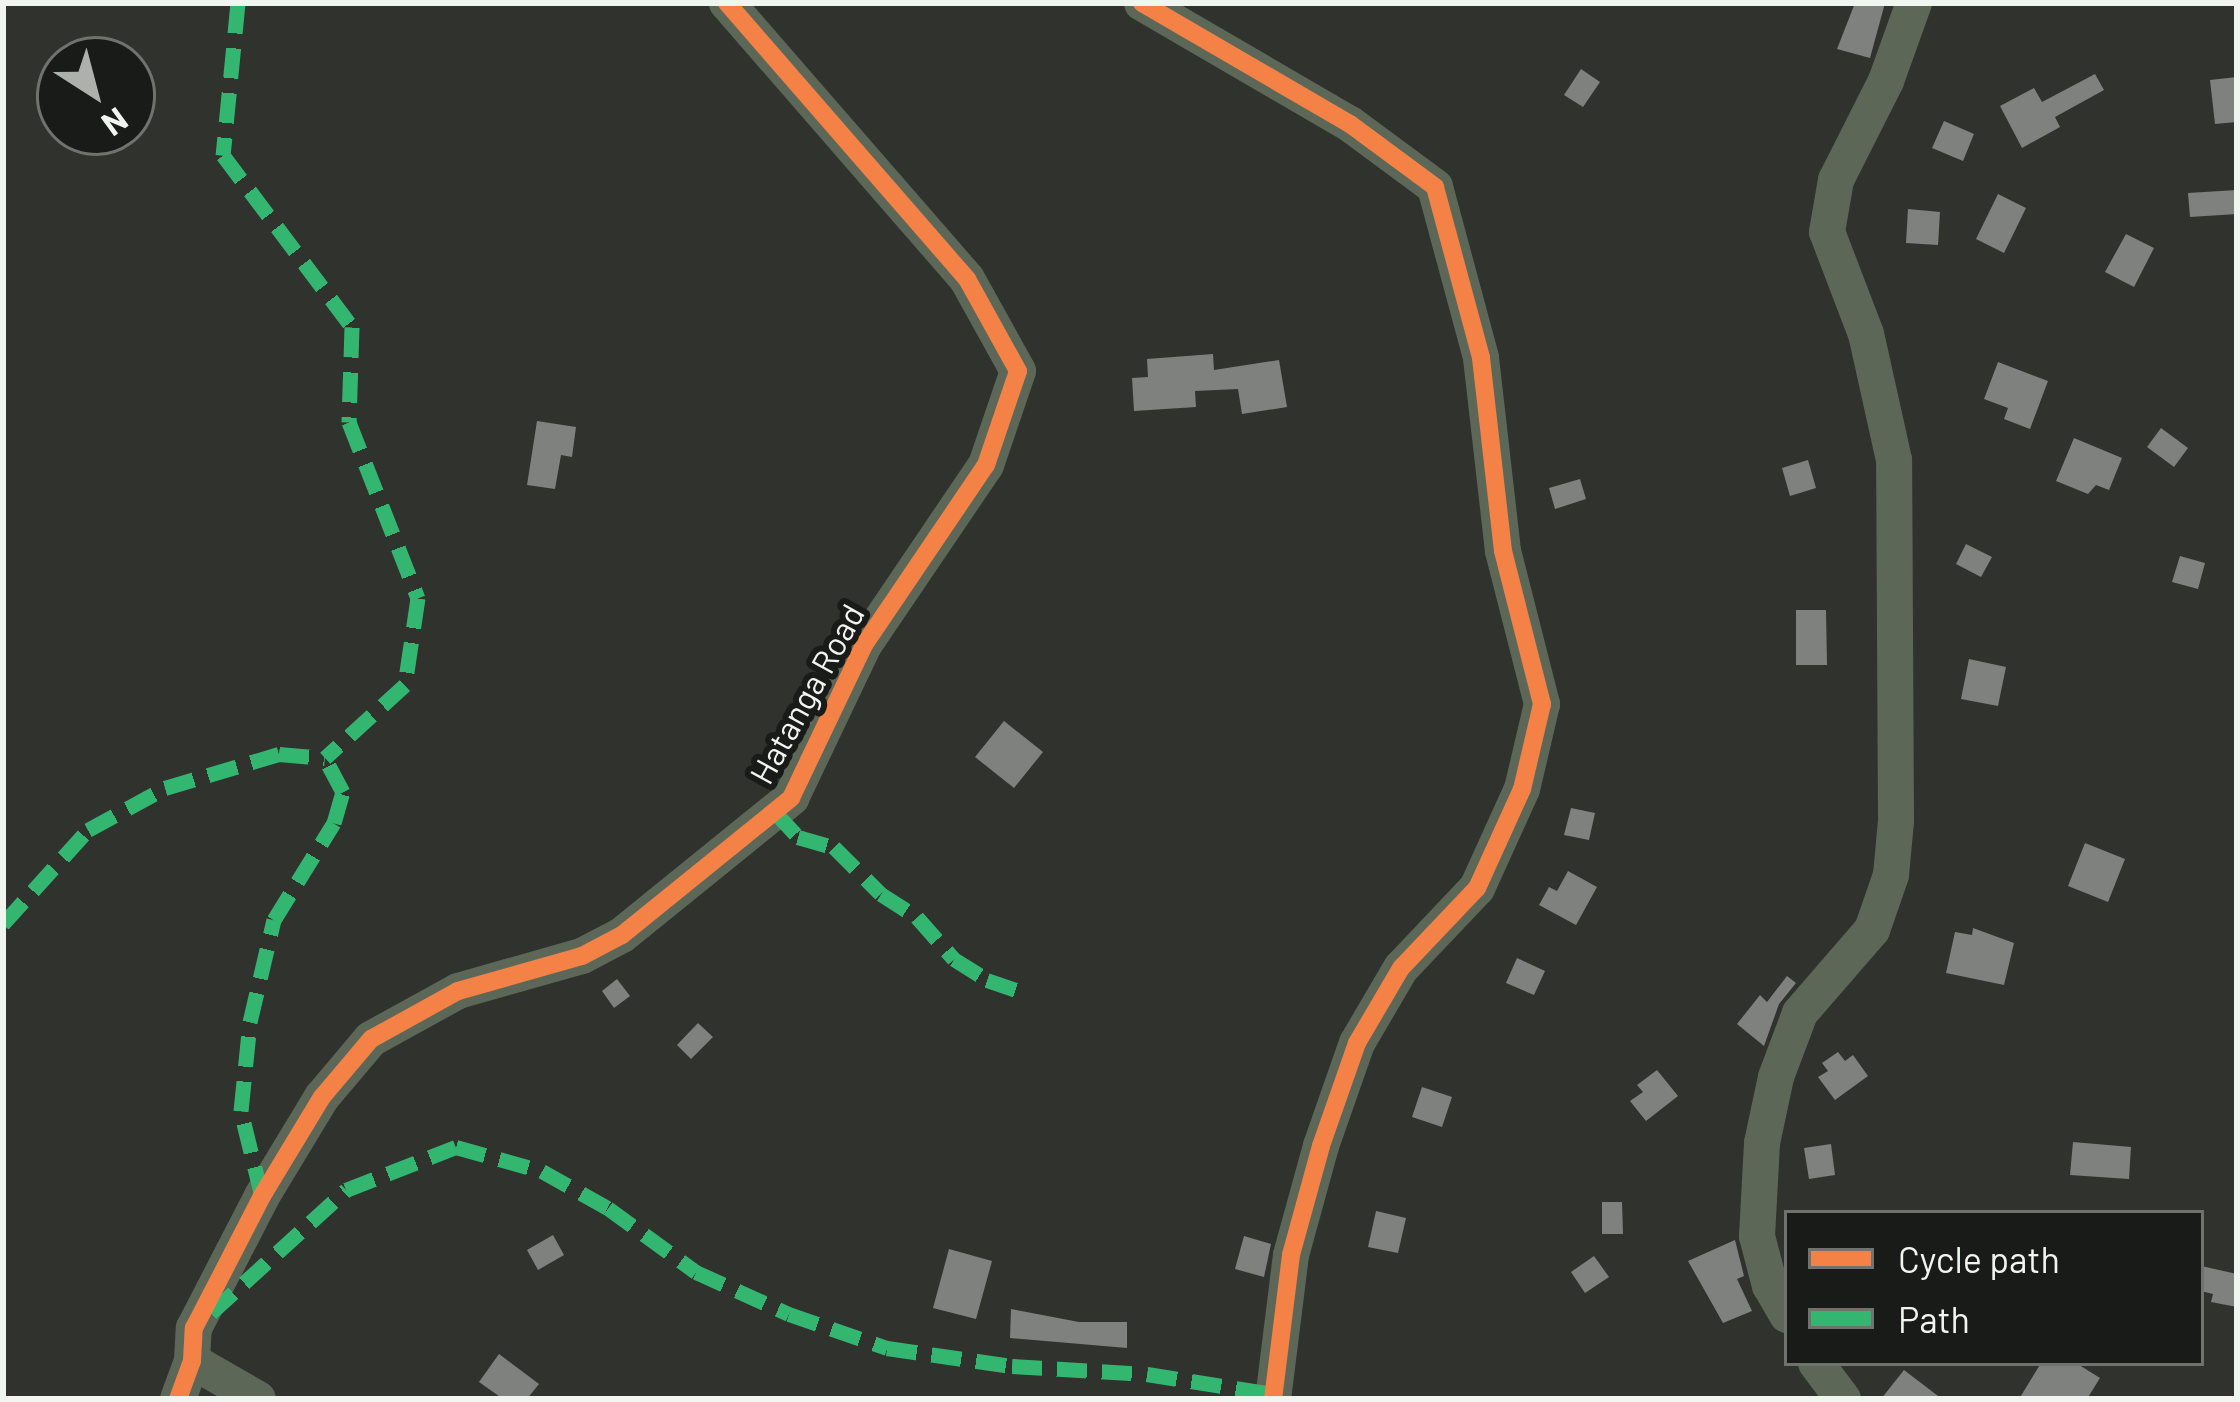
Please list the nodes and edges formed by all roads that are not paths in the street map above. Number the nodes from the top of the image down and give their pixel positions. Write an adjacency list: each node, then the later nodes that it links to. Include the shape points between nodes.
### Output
1 (727, 3): 5 (street, Hatanga Road, via 968,279 1018,371 986,465 864,645 791,798 622,935 582,956 458,991 370,1039 322,1097 262,1196 194,1328)
2 (1142, 3): 9 (street, via 1350,124 1435,188 1481,358 1503,551 1542,704 1522,789 1477,888 1401,968 1357,1043 1291,1255)
3 (1914, 3): 4 (street, via 1836,180 1827,232 1867,334 1894,460 1896,821 1891,875 1872,930 1800,1013 1776,1077 1762,1143 1757,1236)
4 (1784, 1311)
5 (192, 1361): 7 (street, Hatanga Road); 8 (street)
6 (1818, 1366): 10 (street)
7 (178, 1399)
8 (258, 1399)
9 (1273, 1399)
10 (1844, 1399)

